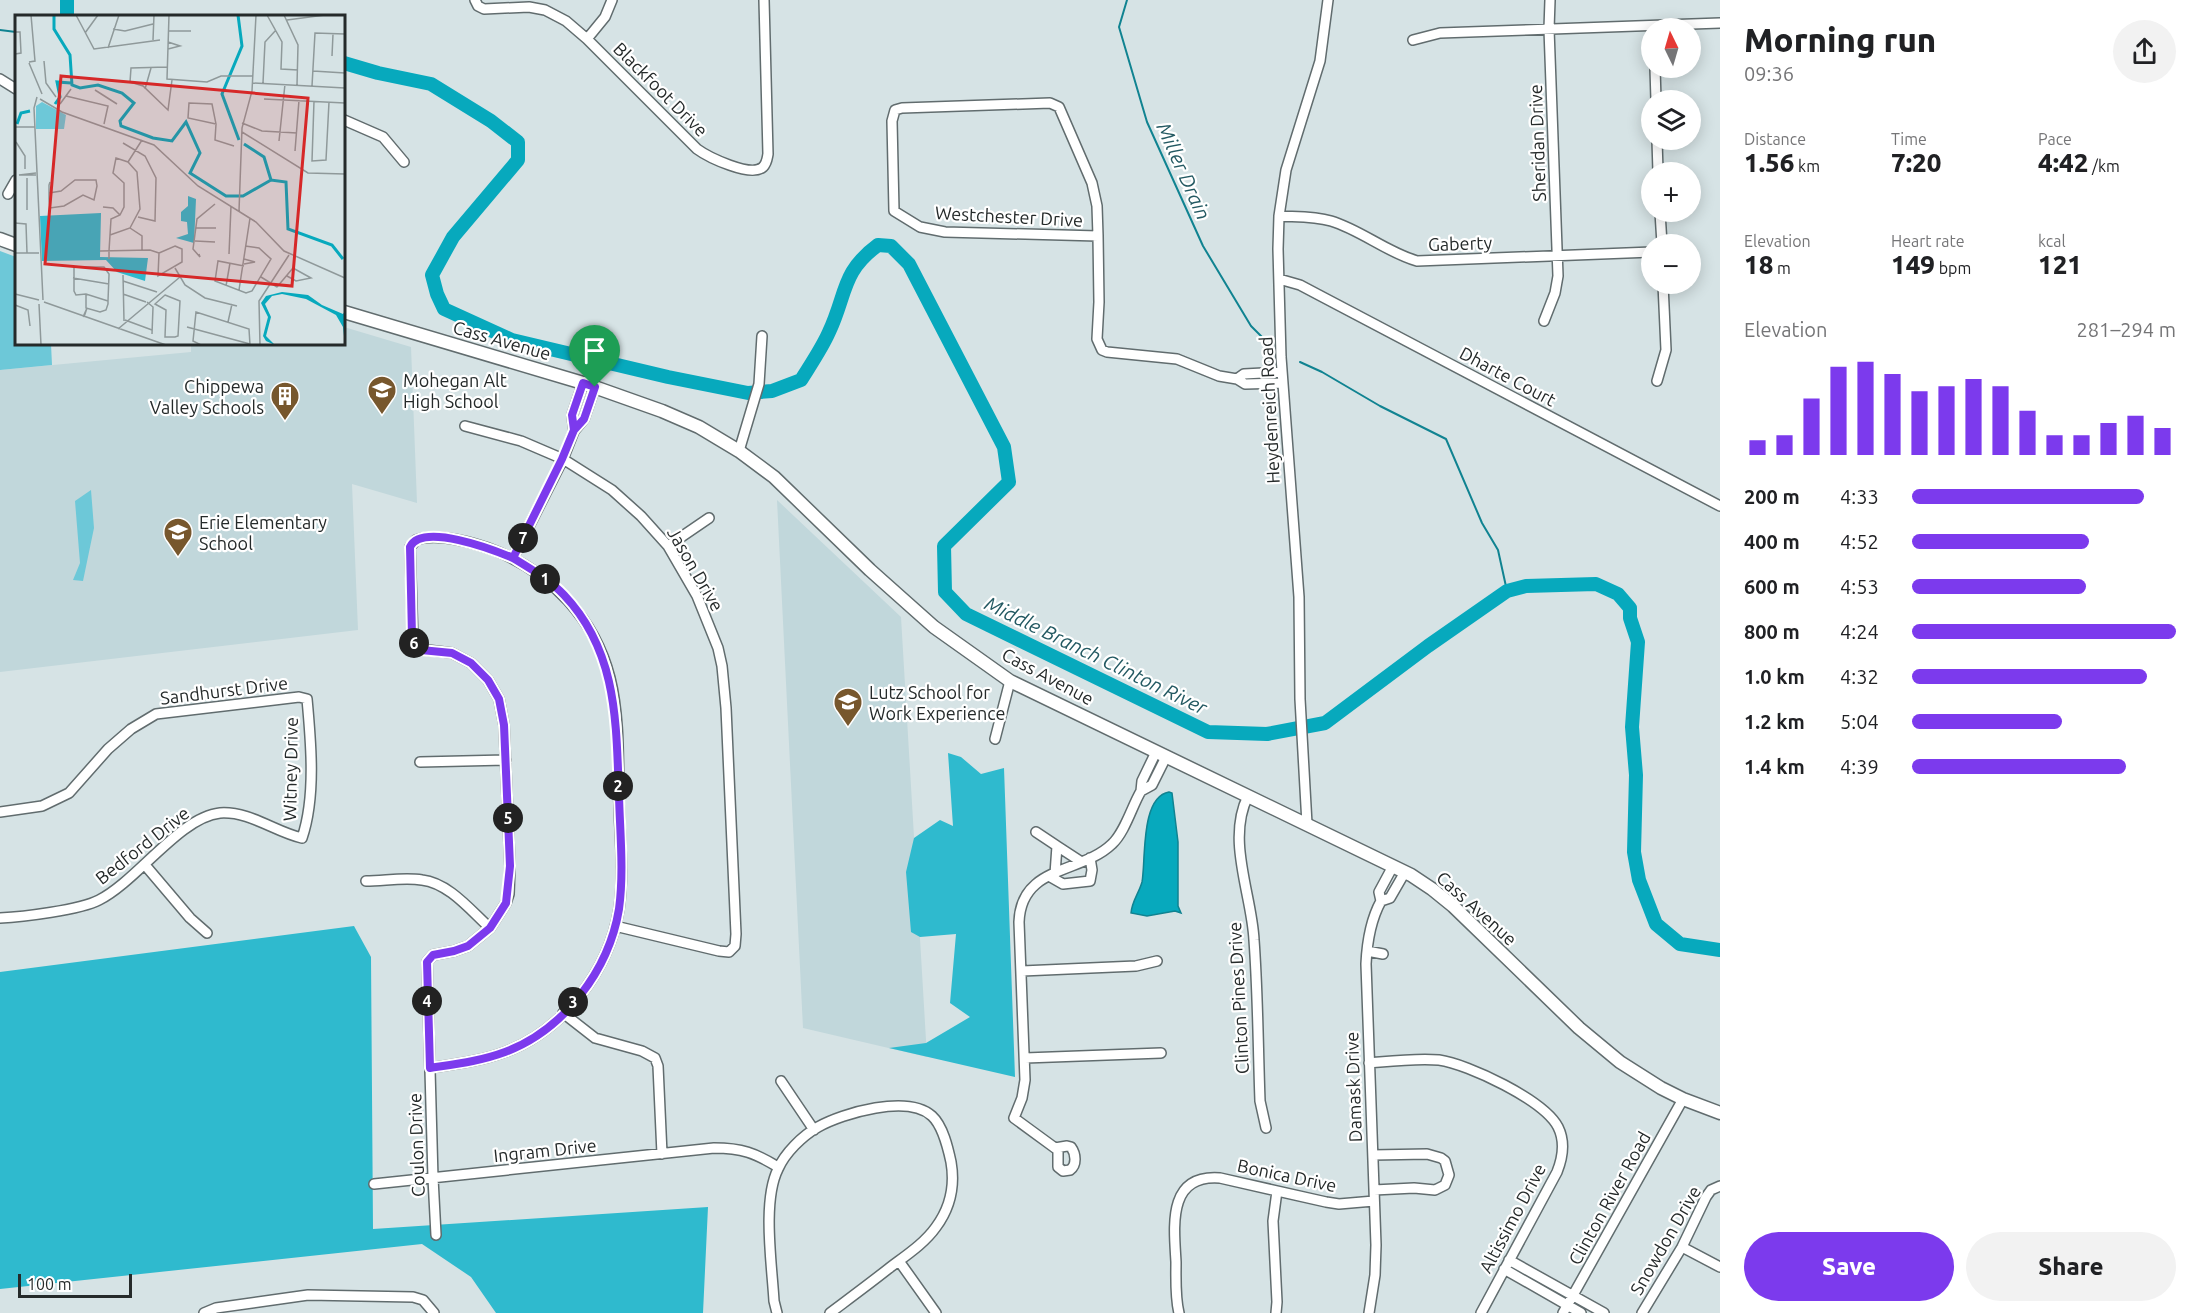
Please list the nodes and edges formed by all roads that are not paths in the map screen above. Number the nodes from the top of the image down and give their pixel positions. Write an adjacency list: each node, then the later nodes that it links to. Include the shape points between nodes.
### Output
1 (475, 0): 10 (street, Blackfoot Drive, via 484,9 515,6 545,10)
2 (612, 0): 10 (street)
3 (764, 0): 10 (street, Blackfoot Drive, via 768,154 767,162 757,170 721,162 697,149)
4 (1328, 0): 18 (street, Heydenreich Road, via 1320,61 1286,170)
5 (1550, 0): 9 (street, Sheridan Drive)
6 (1720, 23): 7 (street)
7 (1701, 24)
8 (1641, 27): 9 (street)
9 (1550, 29): 11 (street, via 1440,33); 23 (street, Sheridan Drive)
10 (587, 39)
11 (1413, 40)
12 (0, 79): 13 (street)
13 (15, 88)
14 (345, 120): 15 (street, via 383,137)
15 (404, 162)
16 (15, 182): 17 (street)
17 (8, 194)
18 (1279, 216): 23 (street, Gaberty, via 1332,221 1417,261); 24 (street, Heydenreich Road)
19 (1098, 236): 19 (street, Westchester Drive, via 1092,183 1056,104 895,110 893,207 899,215 920,226 945,232); 31 (street, Westchester Drive, via 1097,339 1102,350 1177,359)
20 (0, 239): 21 (main road)
21 (15, 245)
22 (1641, 252): 23 (street, Gaberty)
23 (1558, 256): 27 (street, Sheridan Drive, via 1557,288)
24 (1279, 279): 29 (street, Heydenreich Road); 39 (street, Dharte Court, via 1300,285)
25 (1663, 294): 32 (street, via 1665,350)
26 (345, 312): 35 (main road, Cass Avenue)
27 (1544, 321)
28 (762, 336): 37 (street, via 759,384)
29 (1282, 372): 30 (street, Westchester Drive); 33 (street, Heydenreich Road)
30 (1259, 373): 31 (street, Westchester Drive); 34 (street)
31 (1237, 379): 34 (street, Westchester Drive, via 1245,384)
32 (1658, 381)
33 (1283, 383): 34 (street, Westchester Drive); 51 (street, Heydenreich Road, via 1299,597)
34 (1260, 384)
35 (589, 385): 37 (main road, Cass Avenue, via 682,419); 38 (street, via 572,415 574,430)
36 (465, 426): 38 (street, Jason Drive, via 521,441)
37 (739, 451): 43 (main road, Cass Avenue, via 792,493 934,627)
38 (562, 459): 41 (street, Jason Drive, via 625,500); 42 (street)
39 (1720, 506)
40 (708, 518): 41 (street)
41 (668, 546): 63 (street, Jason Drive, via 697,596 720,657 726,708 736,942 732,950 719,951)
42 (513, 558): 47 (street, Coulon Drive, via 484,547 439,538 421,538 412,543 410,552 415,646 458,656 488,680 502,710); 63 (street, via 554,585 573,606 609,676 616,719 622,873)
43 (1010, 681): 45 (street); 46 (main road, Cass Avenue)
44 (307, 699): 50 (street, Sandhurst Drive, via 156,714 130,729 69,793 42,806); 53 (street, Witney Drive, via 309,818)
45 (995, 739)
46 (1161, 754): 49 (main road, Cass Avenue); 55 (street, via 1142,781 1118,838)
47 (506, 760): 48 (street); 64 (street, Coulon Drive, via 510,884 506,903)
48 (420, 762)
49 (1248, 796): 51 (main road, Cass Avenue); 78 (street, Clinton Pines Drive, via 1240,814 1242,870 1254,933 1260,1101)
50 (0, 812)
51 (1307, 824): 57 (main road, Cass Avenue)
52 (1036, 832): 54 (street)
53 (302, 838): 56 (street, Bedford Drive, via 285,835 249,818 219,813 190,825)
54 (1057, 846): 55 (street); 59 (street)
55 (1085, 860): 59 (street); 59 (street, via 1092,874 1088,882 1063,884)
56 (145, 865): 62 (street, Bedford Drive, via 112,892 83,906); 65 (street)
57 (1393, 866): 58 (main road, Cass Avenue); 61 (street, Damask Drive, via 1379,892)
58 (1405, 872): 61 (street, via 1390,898); 76 (main road, Cass Avenue, via 1453,906 1596,1043 1641,1077)
59 (1052, 875): 69 (street, via 1031,887 1022,903)
60 (366, 881): 64 (street, via 413,879 438,884)
61 (1381, 901): 66 (street, Damask Drive, via 1372,920)
62 (0, 918)
63 (615, 926): 70 (street, via 598,969)
64 (490, 928): 74 (street, Coulon Drive, via 468,946 433,955 427,962)
65 (207, 933)
66 (1367, 951): 67 (street); 73 (street, Damask Drive)
67 (1383, 954)
68 (1157, 961): 69 (street, via 1136,966)
69 (1022, 971): 72 (street)
70 (563, 1013): 74 (street, via 530,1040 507,1052); 81 (street, via 595,1038 655,1058)
71 (1161, 1053): 72 (street)
72 (1025, 1058): 80 (street, via 1024,1093 1014,1118)
73 (1369, 1063): 82 (street, Damask Drive); 93 (street, Altissimo Drive, via 1438,1060 1472,1069 1544,1110 1555,1122 1562,1153 1557,1172)
74 (430, 1068): 84 (street, Coulon Drive)
75 (781, 1081): 79 (street)
76 (1683, 1098): 77 (main road, Cass Avenue); 95 (street, Clinton River Road)
77 (1720, 1113)
78 (1266, 1128)
79 (814, 1130): 83 (street, via 794,1146); 92 (street, via 854,1114 889,1106 918,1110 936,1121 950,1158 951,1195 936,1227)
80 (1058, 1148)
81 (662, 1154): 83 (street, Ingram Drive, via 718,1148 746,1150); 84 (street, Ingram Drive)
82 (1373, 1155): 87 (street, Damask Drive); 87 (street, via 1427,1154 1443,1159 1449,1172 1445,1185 1435,1190)
83 (778, 1167): 99 (street, via 770,1212)
84 (433, 1178): 85 (street, Ingram Drive); 90 (street, Coulon Drive)
85 (374, 1184)
86 (1720, 1186): 91 (street, Snowdon Drive, via 1706,1197)
87 (1374, 1190): 89 (street, Damask Drive)
88 (1277, 1191): 89 (street, Bonica Drive, via 1333,1203); 102 (street, Bonica Drive, via 1209,1178 1193,1184 1179,1199 1174,1216); 103 (street, via 1273,1210)
89 (1374, 1201): 104 (street, Damask Drive, via 1375,1275)
90 (436, 1236)
91 (1682, 1247): 94 (street); 108 (street, Snowdon Drive)
92 (899, 1261): 100 (street); 101 (street)
93 (1506, 1265): 95 (street); 96 (street); 105 (street, Altissimo Drive)
94 (1720, 1267)
95 (1573, 1296): 96 (street, Clinton River Road); 107 (street)
96 (1565, 1309): 106 (street)
97 (204, 1313): 98 (street, via 216,1308 320,1295 413,1297 423,1300)
98 (434, 1313)
99 (777, 1313)
100 (830, 1313)
101 (936, 1313)
102 (1179, 1313)
103 (1276, 1313)
104 (1369, 1313)
105 (1481, 1313)
106 (1581, 1313)
107 (1604, 1313)
108 (1642, 1313)

